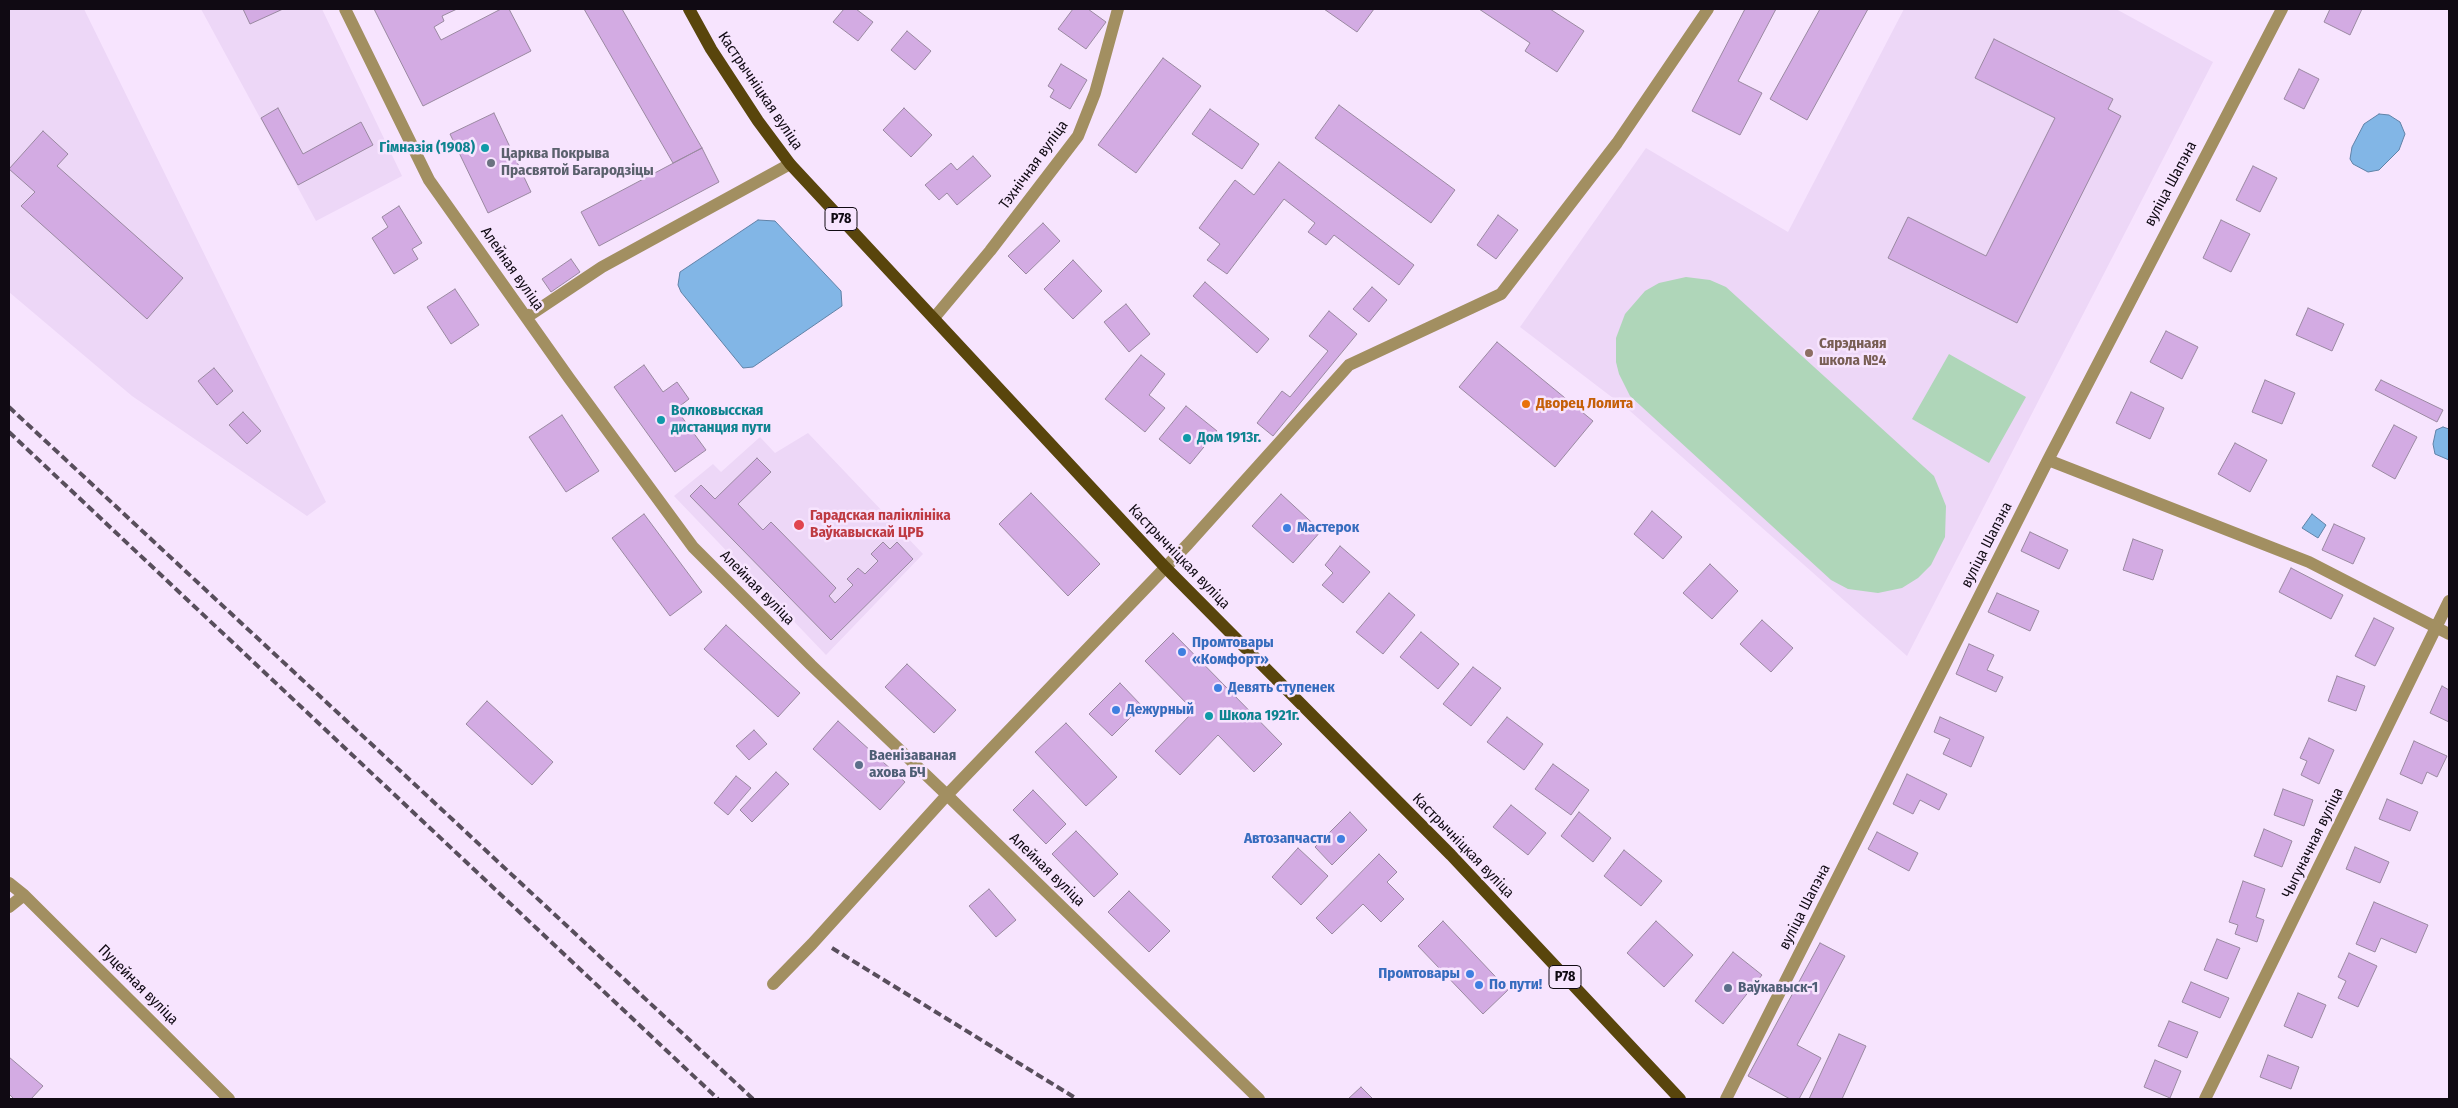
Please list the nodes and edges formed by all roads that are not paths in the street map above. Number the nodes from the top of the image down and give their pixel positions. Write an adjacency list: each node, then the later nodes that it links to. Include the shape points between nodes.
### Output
1 (345, 9): 7 (street, Алейная вуліца, via 429,180)
2 (689, 9): 6 (main road, Кастрычніцкая вуліца / Р78, via 721,65)
3 (1118, 9): 8 (street, Тэхнічная вуліца, via 1095,94 1078,136)
4 (1708, 9): 10 (street, via 1616,143 1502,294 1348,365)
5 (2282, 9): 9 (street, вуліца Шапэна)
6 (790, 164): 7 (street, via 602,267); 8 (main road, Кастрычніцкая вуліца / Р78)
7 (526, 317): 14 (street, Алейная вуліца, via 694,547 810,665)
8 (934, 318): 10 (main road, Кастрычніцкая вуліца / Р78)
9 (2048, 460): 12 (street, via 2309,562); 22 (street, вуліца Шапэна)
10 (1165, 567): 14 (street); 21 (main road, Кастрычніцкая вуліца / Р78, via 1451,855)
11 (2449, 601): 12 (street, Чыгуначная вуліца)
12 (2437, 628): 13 (street); 23 (street, Чыгуначная вуліца)
13 (2449, 634)
14 (947, 795): 18 (street); 20 (street, Алейная вуліца)
15 (9, 883): 16 (street, Пуцейная вуліца)
16 (24, 895): 17 (street); 19 (street, Пуцейная вуліца)
17 (9, 907)
18 (773, 984)
19 (228, 1099)
20 (1259, 1099)
21 (1680, 1099)
22 (1726, 1099)
23 (2205, 1099)

